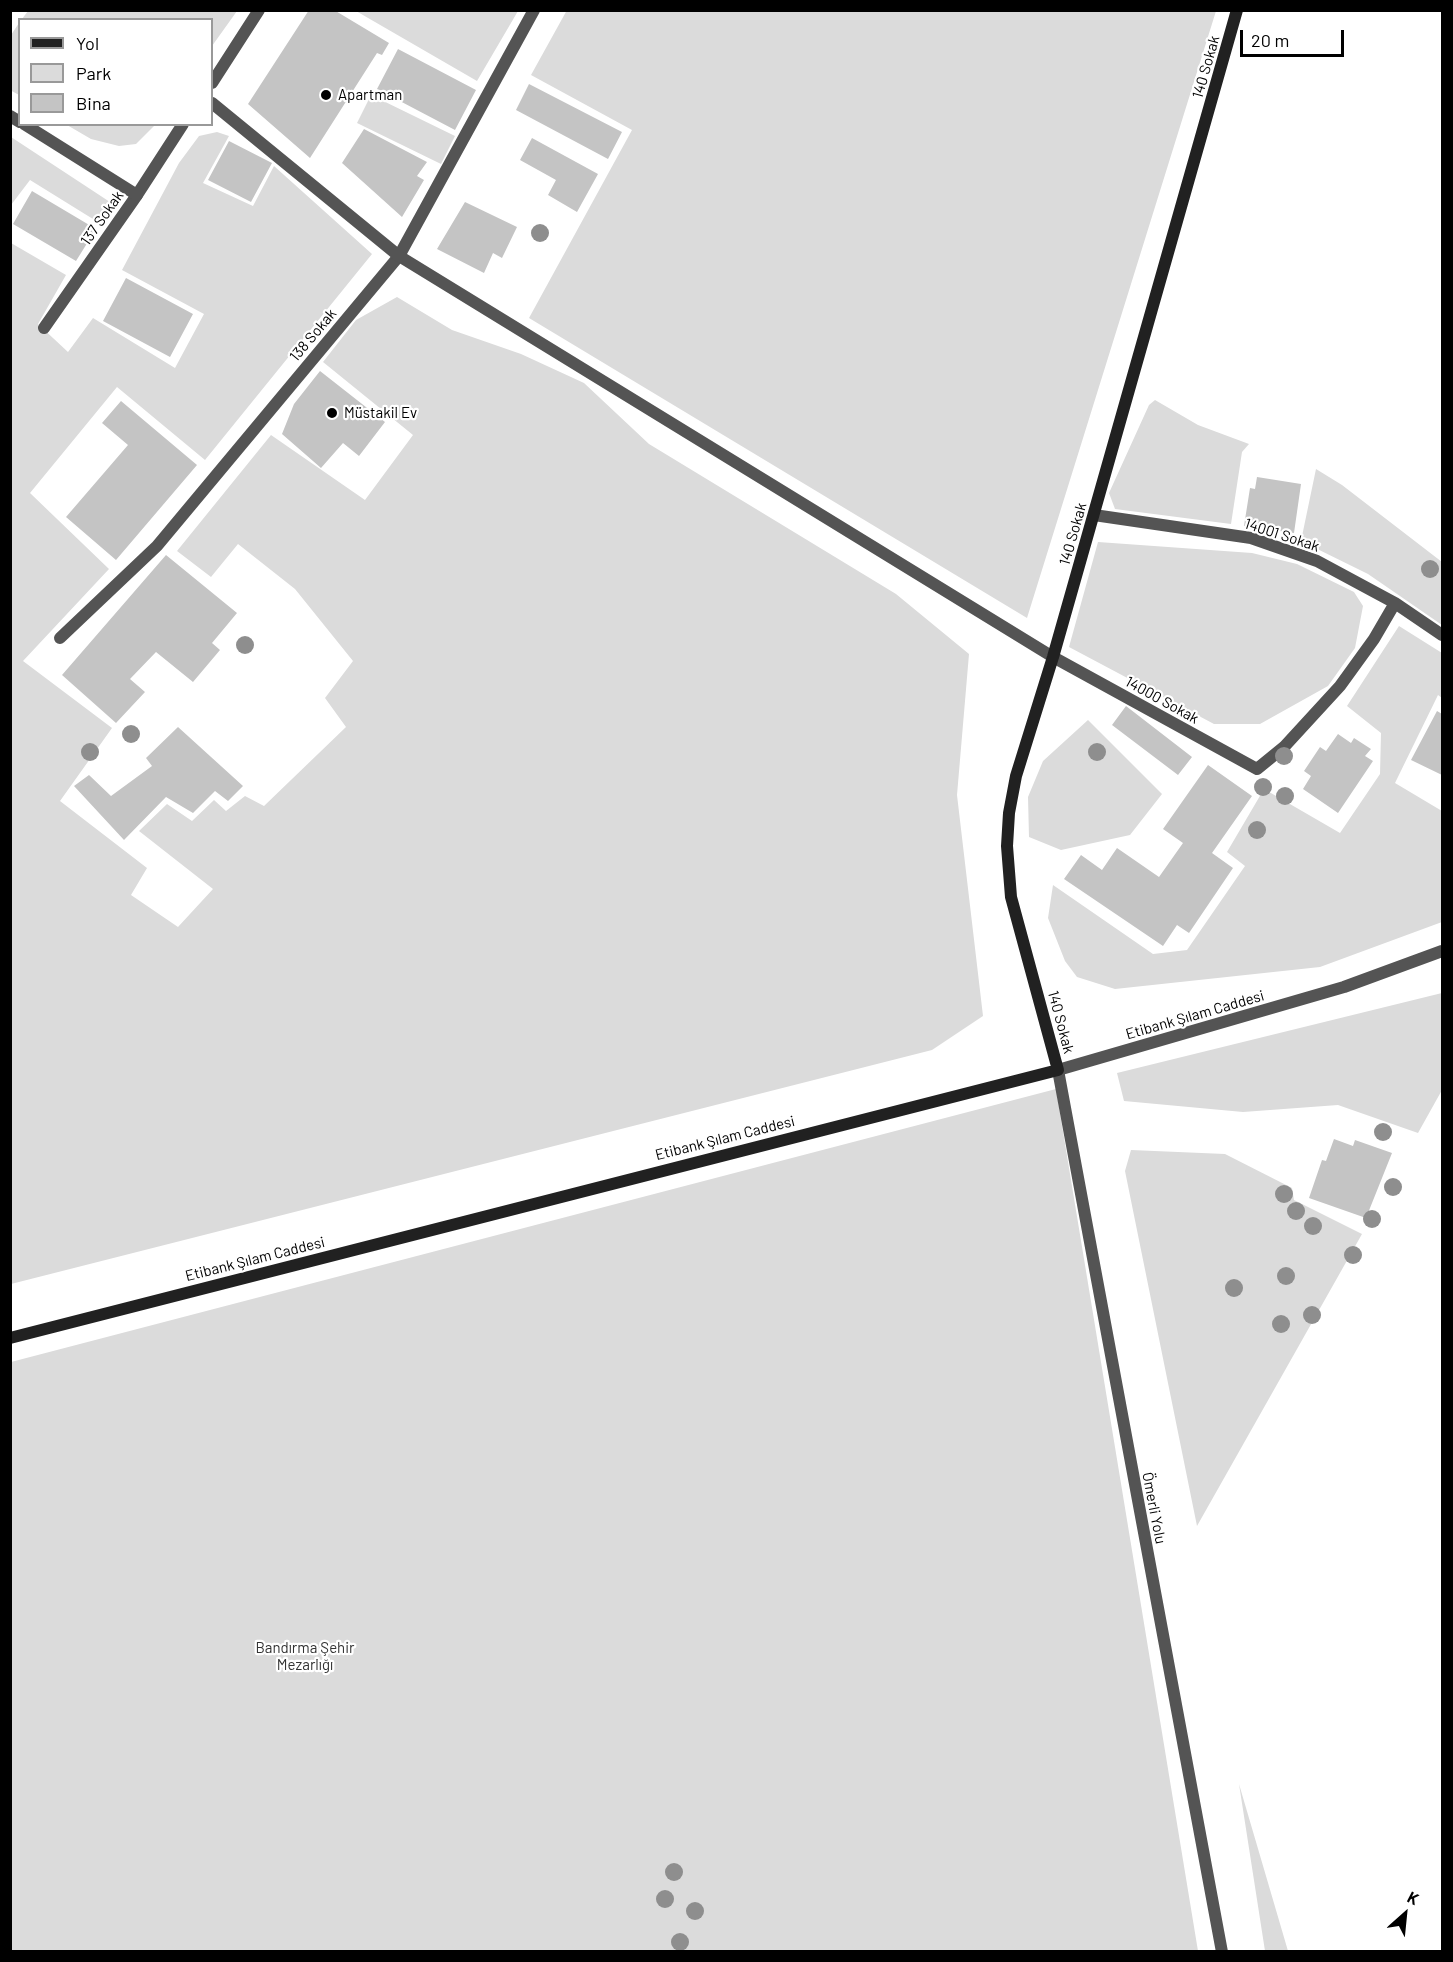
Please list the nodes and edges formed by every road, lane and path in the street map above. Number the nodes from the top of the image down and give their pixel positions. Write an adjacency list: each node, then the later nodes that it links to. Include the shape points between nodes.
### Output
1 (260, 10): 4 (street)
2 (534, 10): 9 (street, 138 Sokak)
3 (1237, 10): 11 (main road, 140 Sokak)
4 (213, 80)
5 (213, 104): 9 (street, 14000 Sokak)
6 (27, 126): 8 (street)
7 (182, 126): 8 (street, 137 Sokak)
8 (136, 195): 10 (street, 137 Sokak)
9 (399, 256): 14 (street, 138 Sokak, via 157,546); 15 (street, 14000 Sokak)
10 (44, 328)
11 (1094, 515): 12 (street, 14001 Sokak, via 1251,538 1317,561); 15 (main road, 140 Sokak)
12 (1395, 603): 13 (street, 14001 Sokak); 15 (street, 14000 Sokak, via 1340,686 1284,747 1257,769)
13 (1443, 635)
14 (60, 638)
15 (1053, 657): 17 (main road, 140 Sokak, via 1016,776 1007,846 1011,897)
16 (1443, 951): 17 (street, Etibank Şılam Caddesi, via 1344,987)
17 (1058, 1070): 18 (main road, Etibank Şılam Caddesi); 19 (street, Ömerli Yolu)
18 (10, 1338)
19 (1222, 1952)

